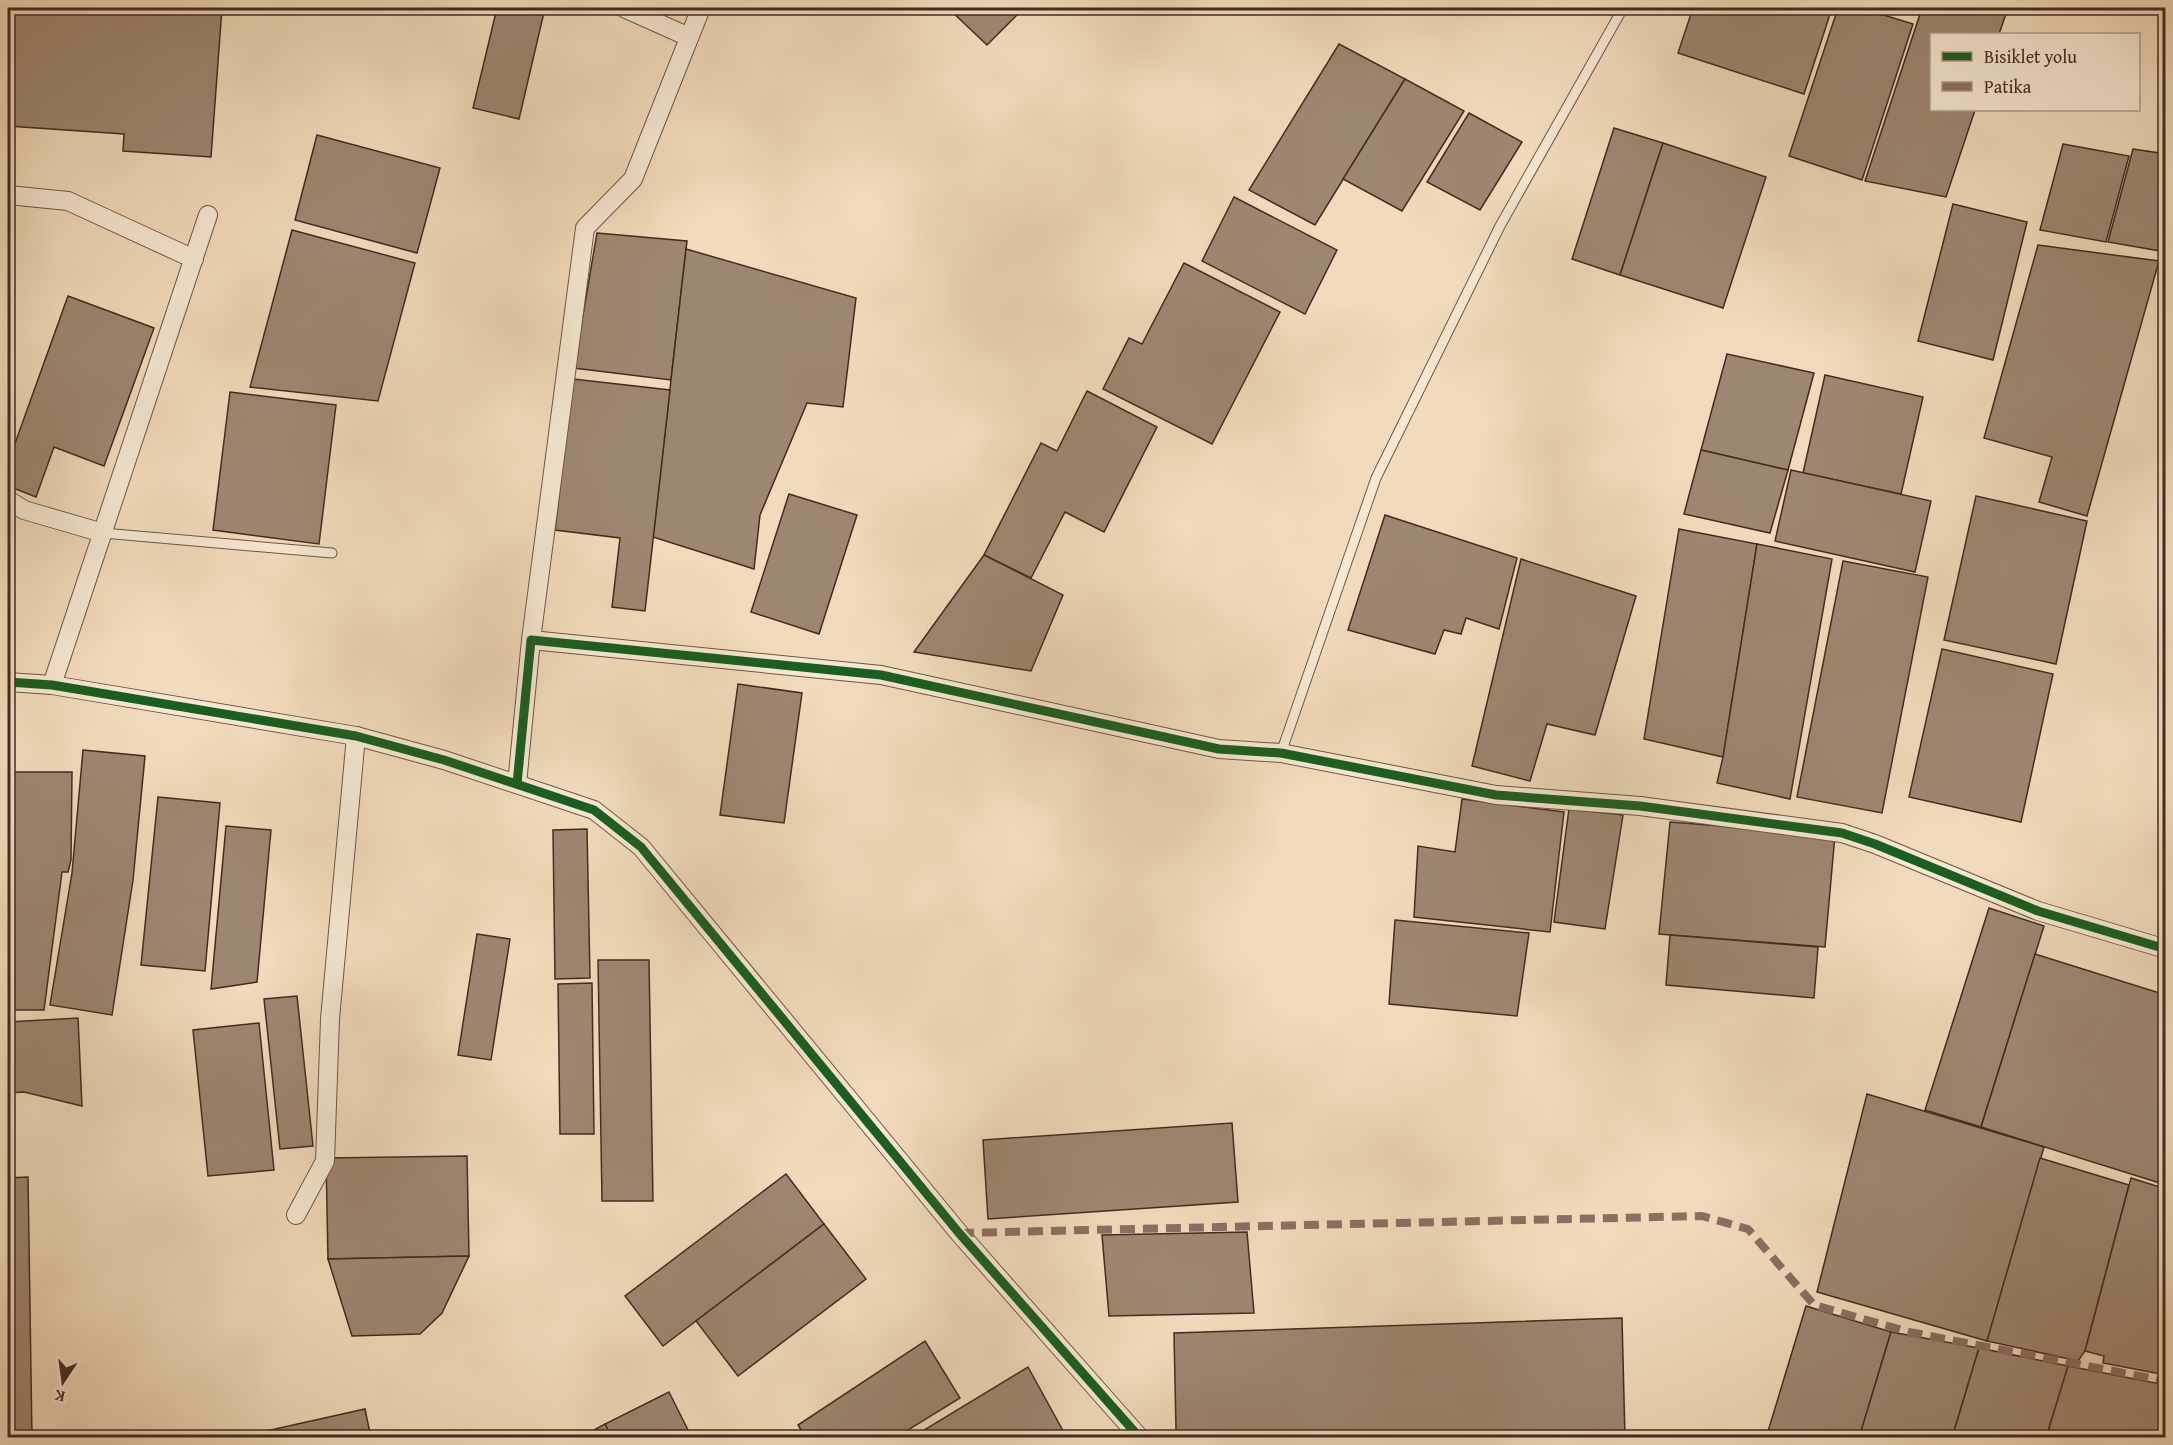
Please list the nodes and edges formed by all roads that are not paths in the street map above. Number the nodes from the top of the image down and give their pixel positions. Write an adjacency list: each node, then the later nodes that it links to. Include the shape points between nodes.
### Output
1 (624, 8): 4 (street)
2 (701, 8): 4 (street)
3 (1623, 8): 15 (lane, via 1500,226 1376,478)
4 (689, 37): 11 (street, via 633,179 585,228)
5 (8, 195): 7 (street, via 68,201)
6 (208, 215): 7 (street)
7 (194, 258): 9 (street)
8 (8, 500): 9 (street, via 24,510)
9 (103, 533): 10 (lane); 13 (street)
10 (333, 553)
11 (531, 640): 15 (street, via 881,675 1219,749); 16 (street)
12 (8, 682): 13 (street)
13 (52, 685): 14 (street)
14 (356, 736): 16 (street); 18 (street, via 330,1019 326,1161)
15 (1281, 753): 17 (street, via 1496,795 1640,806 1842,833 2038,911)
16 (517, 784): 19 (street, via 594,810 641,847 959,1233)
17 (2166, 949)
18 (296, 1215)
19 (1140, 1437)

